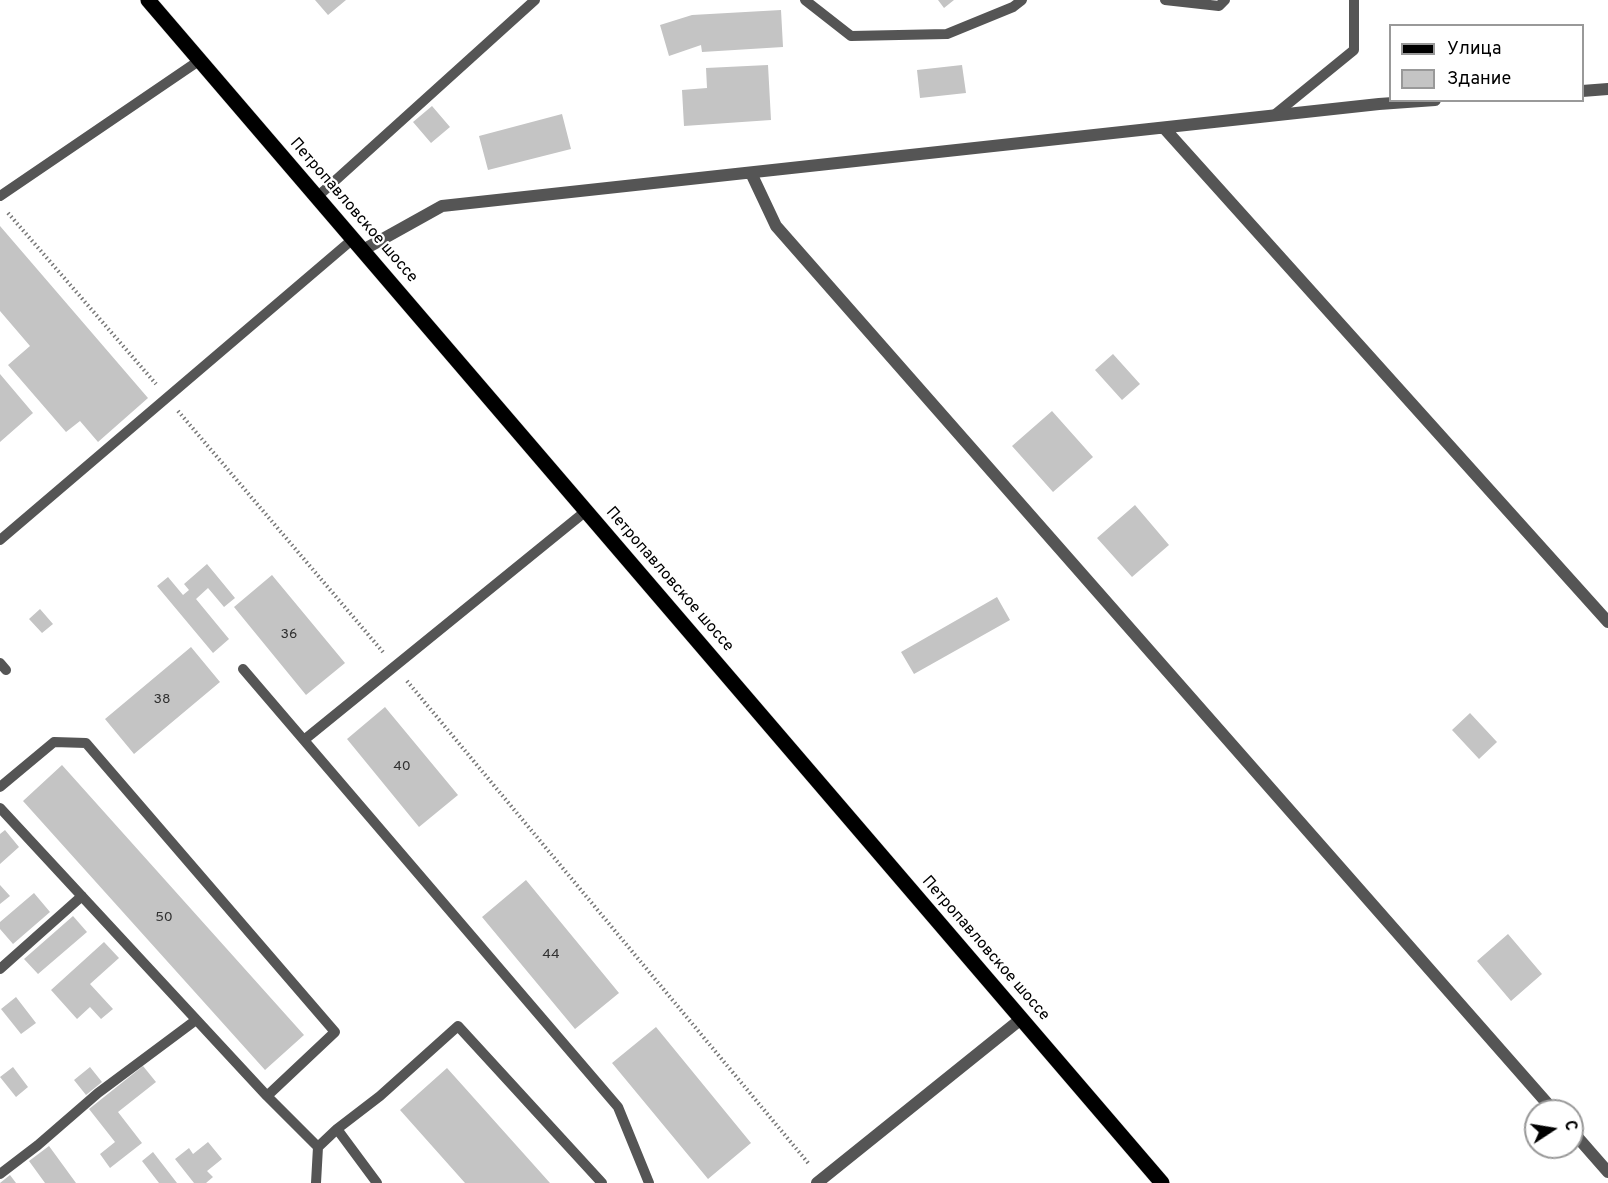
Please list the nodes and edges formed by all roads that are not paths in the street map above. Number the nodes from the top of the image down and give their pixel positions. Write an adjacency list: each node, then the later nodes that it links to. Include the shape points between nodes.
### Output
1 (148, 0): 8 (main road, Петропавловское шоссе)
2 (535, 0): 16 (lane)
3 (805, 0): 4 (lane, via 851,36 947,34)
4 (1022, 0)
5 (1165, 0): 6 (lane, via 1219,6)
6 (1225, 0)
7 (1354, 0): 12 (lane, via 1354,50)
8 (200, 60): 15 (lane); 16 (main road, Петропавловское шоссе)
9 (1608, 89): 10 (street)
10 (1584, 91)
11 (1407, 102): 12 (street)
12 (1273, 116): 13 (street)
13 (1164, 128): 14 (street); 20 (street)
14 (751, 173): 17 (street, via 442,206); 30 (street, via 776,226)
15 (0, 196)
16 (317, 197): 17 (main road, Петропавловское шоссе)
17 (358, 245): 18 (main road, Петропавловское шоссе); 19 (lane, via 167,397)
18 (586, 511): 22 (lane); 27 (main road, Петропавловское шоссе)
19 (0, 540)
20 (1608, 622)
21 (243, 669): 22 (lane)
22 (304, 740): 40 (lane, via 618,1107)
23 (0, 787): 29 (lane, via 54,742 86,743 335,1032)
24 (0, 808): 25 (lane)
25 (82, 896): 26 (lane); 28 (lane)
26 (0, 969)
27 (1021, 1019): 36 (street); 41 (main road, Петропавловское шоссе)
28 (196, 1020): 29 (lane); 35 (lane, via 98,1093)
29 (267, 1096): 33 (lane)
30 (1543, 1099)
31 (337, 1130): 33 (lane); 38 (lane); 39 (lane, via 458,1026)
32 (1584, 1145): 34 (street)
33 (318, 1147): 37 (lane)
34 (1608, 1172)
35 (0, 1174)
36 (819, 1181)
37 (316, 1183)
38 (377, 1183)
39 (602, 1183)
40 (649, 1183)
41 (1162, 1183)

